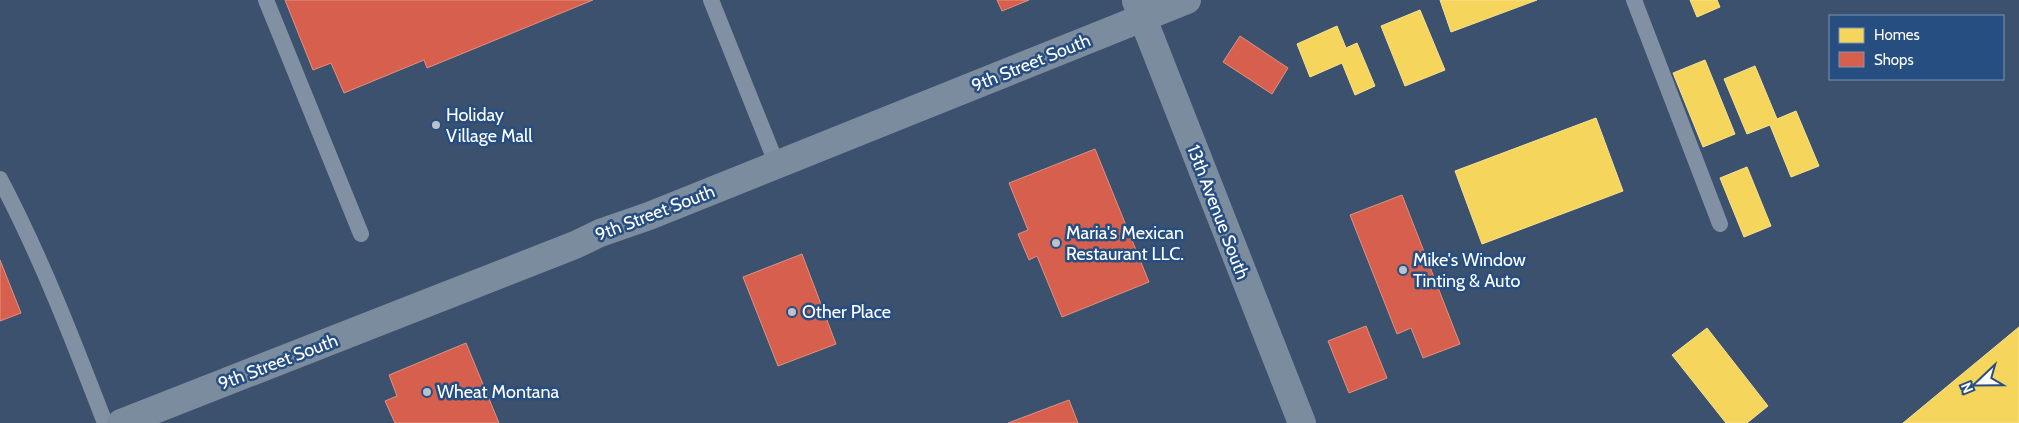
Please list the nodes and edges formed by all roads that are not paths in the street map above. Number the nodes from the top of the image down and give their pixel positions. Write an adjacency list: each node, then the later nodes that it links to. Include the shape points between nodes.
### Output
1 (266, 0): 9 (lane)
2 (710, 0): 6 (lane)
3 (1187, 0): 5 (street, 9th Street South)
4 (1634, 0): 8 (lane)
5 (1139, 9): 6 (street, 9th Street South); 12 (street, 13th Avenue South)
6 (777, 165): 11 (street, 9th Street South)
7 (0, 179): 10 (lane, via 20,217)
8 (1720, 224)
9 (361, 234)
10 (105, 423)
11 (122, 423)
12 (1302, 423)

